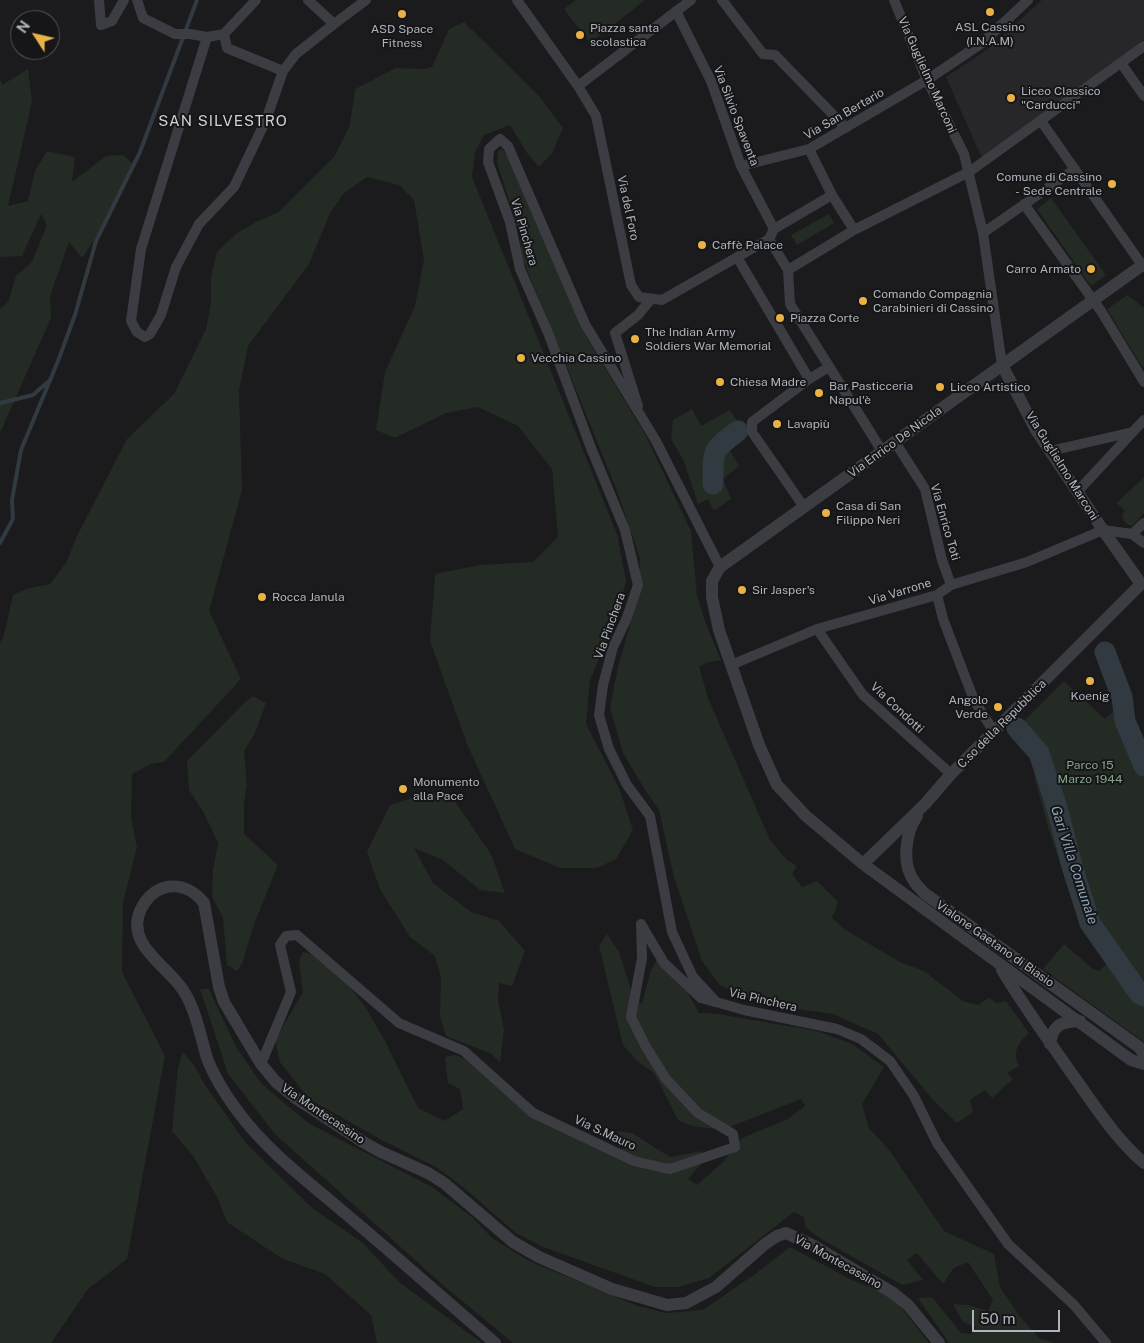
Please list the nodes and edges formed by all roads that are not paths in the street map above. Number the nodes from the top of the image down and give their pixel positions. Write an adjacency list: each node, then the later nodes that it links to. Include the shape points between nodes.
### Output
1 (99, 0): 2 (street, via 101,25 112,21)
2 (124, 0)
3 (137, 0): 15 (street, via 143,18 175,34)
4 (256, 0): 14 (street)
5 (308, 0): 13 (street)
6 (366, 0): 13 (street)
7 (517, 0): 20 (street, Via del Foro)
8 (691, 0): 12 (street)
9 (722, 0): 23 (street, via 763,54 775,55)
10 (894, 0): 19 (street, Via Guglielmo Marconi)
11 (1028, 0): 19 (street, Via San Bertario, via 982,43)
12 (676, 11): 20 (street); 25 (street, Via Silvio Spaventa, via 711,81)
13 (334, 24): 18 (street, via 296,54)
14 (224, 34): 15 (street); 18 (street, via 227,48)
15 (207, 37): 18 (street, via 141,249 131,321 137,332 145,337 161,315 176,267 199,224 234,186 266,120)
16 (1144, 46): 17 (street)
17 (1121, 62): 21 (street); 22 (street)
18 (283, 71)
19 (927, 80): 23 (street, Via San Bertario); 27 (street, Via Guglielmo Marconi, via 964,154)
20 (578, 86): 37 (street, Via del Foro, via 596,116 631,285 639,297)
21 (1144, 96)
22 (1040, 121): 26 (street); 27 (street)
23 (846, 128): 24 (street, Via San Bertario)
24 (809, 149): 25 (street, Via San Bertario); 28 (street)
25 (741, 166): 30 (street, Via Silvio Spaventa)
26 (1074, 169): 29 (street); 35 (street)
27 (969, 172): 31 (street); 32 (street, Via Guglielmo Marconi)
28 (832, 195): 30 (street); 31 (street)
29 (1024, 204): 32 (street); 38 (street)
30 (774, 228): 33 (street)
31 (854, 230): 36 (street)
32 (983, 233): 39 (street, Via Guglielmo Marconi)
33 (769, 239): 34 (street); 36 (street)
34 (738, 257): 37 (street, via 662,300); 42 (street)
35 (1143, 264): 38 (street, Via Enrico De Nicola)
36 (788, 270): 40 (street, via 790,304)
37 (651, 298): 43 (street, via 638,315 616,333)
38 (1093, 300): 39 (street, Via Enrico De Nicola); 41 (street)
39 (1002, 365): 46 (street, Via Enrico De Nicola); 48 (street, Via Guglielmo Marconi)
40 (829, 367): 42 (street); 47 (street)
41 (1143, 378)
42 (809, 379): 50 (street, via 752,422 752,432)
43 (642, 418): 55 (street, Via Pinchera); 69 (street, Via Pinchera, via 585,324 508,146 500,139 489,149 488,162 510,222 520,269 625,530 638,585 613,647 599,715 609,750 650,816 672,932 693,977)
44 (1144, 420): 45 (street)
45 (1133, 432): 48 (street); 49 (street)
46 (895, 442): 47 (street, Via Enrico De Nicola); 56 (street, Via Enrico Toti, via 925,489)
47 (882, 451): 50 (street, Via Enrico De Nicola)
48 (1050, 451): 49 (street, Via Guglielmo Marconi)
49 (1077, 492): 52 (street, Via Guglielmo Marconi)
50 (804, 507): 55 (street, Via Enrico De Nicola)
51 (1144, 522): 53 (street)
52 (1103, 530): 53 (street); 56 (street, Via Varrone, via 1027,562); 57 (street, Via Guglielmo Marconi)
53 (1132, 534): 54 (street)
54 (1144, 543)
55 (720, 567): 60 (street, Vialone Gaetano di Biasio, via 712,581 712,597)
56 (951, 584): 58 (street, Via Varrone)
57 (1143, 585): 61 (street, C.so della Repubblica)
58 (937, 596): 59 (street, Via Varrone); 61 (street, via 974,700)
59 (817, 629): 60 (street, Via Varrone); 62 (street, Via Condotti, via 863,695)
60 (732, 666): 64 (street, Vialone Gaetano di Biasio, via 759,745 777,785 806,816)
61 (994, 732): 62 (street, C.so della Repubblica)
62 (951, 774): 63 (street, C.so della Repubblica)
63 (925, 804): 64 (street, C.so della Repubblica); 65 (street, Vialone Gaetano di Biasio, via 909,832 908,867 912,880 924,893)
64 (862, 864): 66 (street, Vialone Gaetano di Biasio)
65 (973, 929): 66 (street); 67 (street, Vialone Gaetano di Biasio)
66 (998, 963): 68 (street)
67 (1026, 965): 68 (street); 72 (street, Vialone Gaetano di Biasio, via 1139,1047)
68 (1012, 978): 70 (street, Vialone Gaetano di Biasio); 71 (street)
69 (716, 1002): 73 (street, Via S.Mauro, via 701,998 664,963 641,924 642,958 631,1017 666,1079 698,1113 733,1134 735,1147 670,1169 634,1161 533,1113 464,1051 398,1023 297,935 286,936 280,944 291,992); 78 (street, Via Pinchera, via 837,1029 861,1040 890,1061 914,1096 937,1143 1008,1244 1074,1305)
70 (1080, 1021): 71 (street, via 1058,1026 1051,1034); 74 (street, Vialone Gaetano di Biasio, via 1131,1060)
71 (1050, 1044): 75 (street, via 1118,1136)
72 (1144, 1054)
73 (261, 1064): 76 (street, Via Montecassino, via 224,1002 204,903 188,889 165,887 154,892 139,913 139,939 183,989 208,1059 239,1114 292,1170); 77 (street, Via Montecassino, via 297,1099 363,1142 444,1183 513,1242 612,1289 667,1305 686,1304 716,1288 765,1244 786,1233 812,1244 893,1293 908,1305)
74 (1144, 1064)
75 (1144, 1163)
76 (494, 1343)
77 (939, 1343)
78 (1106, 1343)

